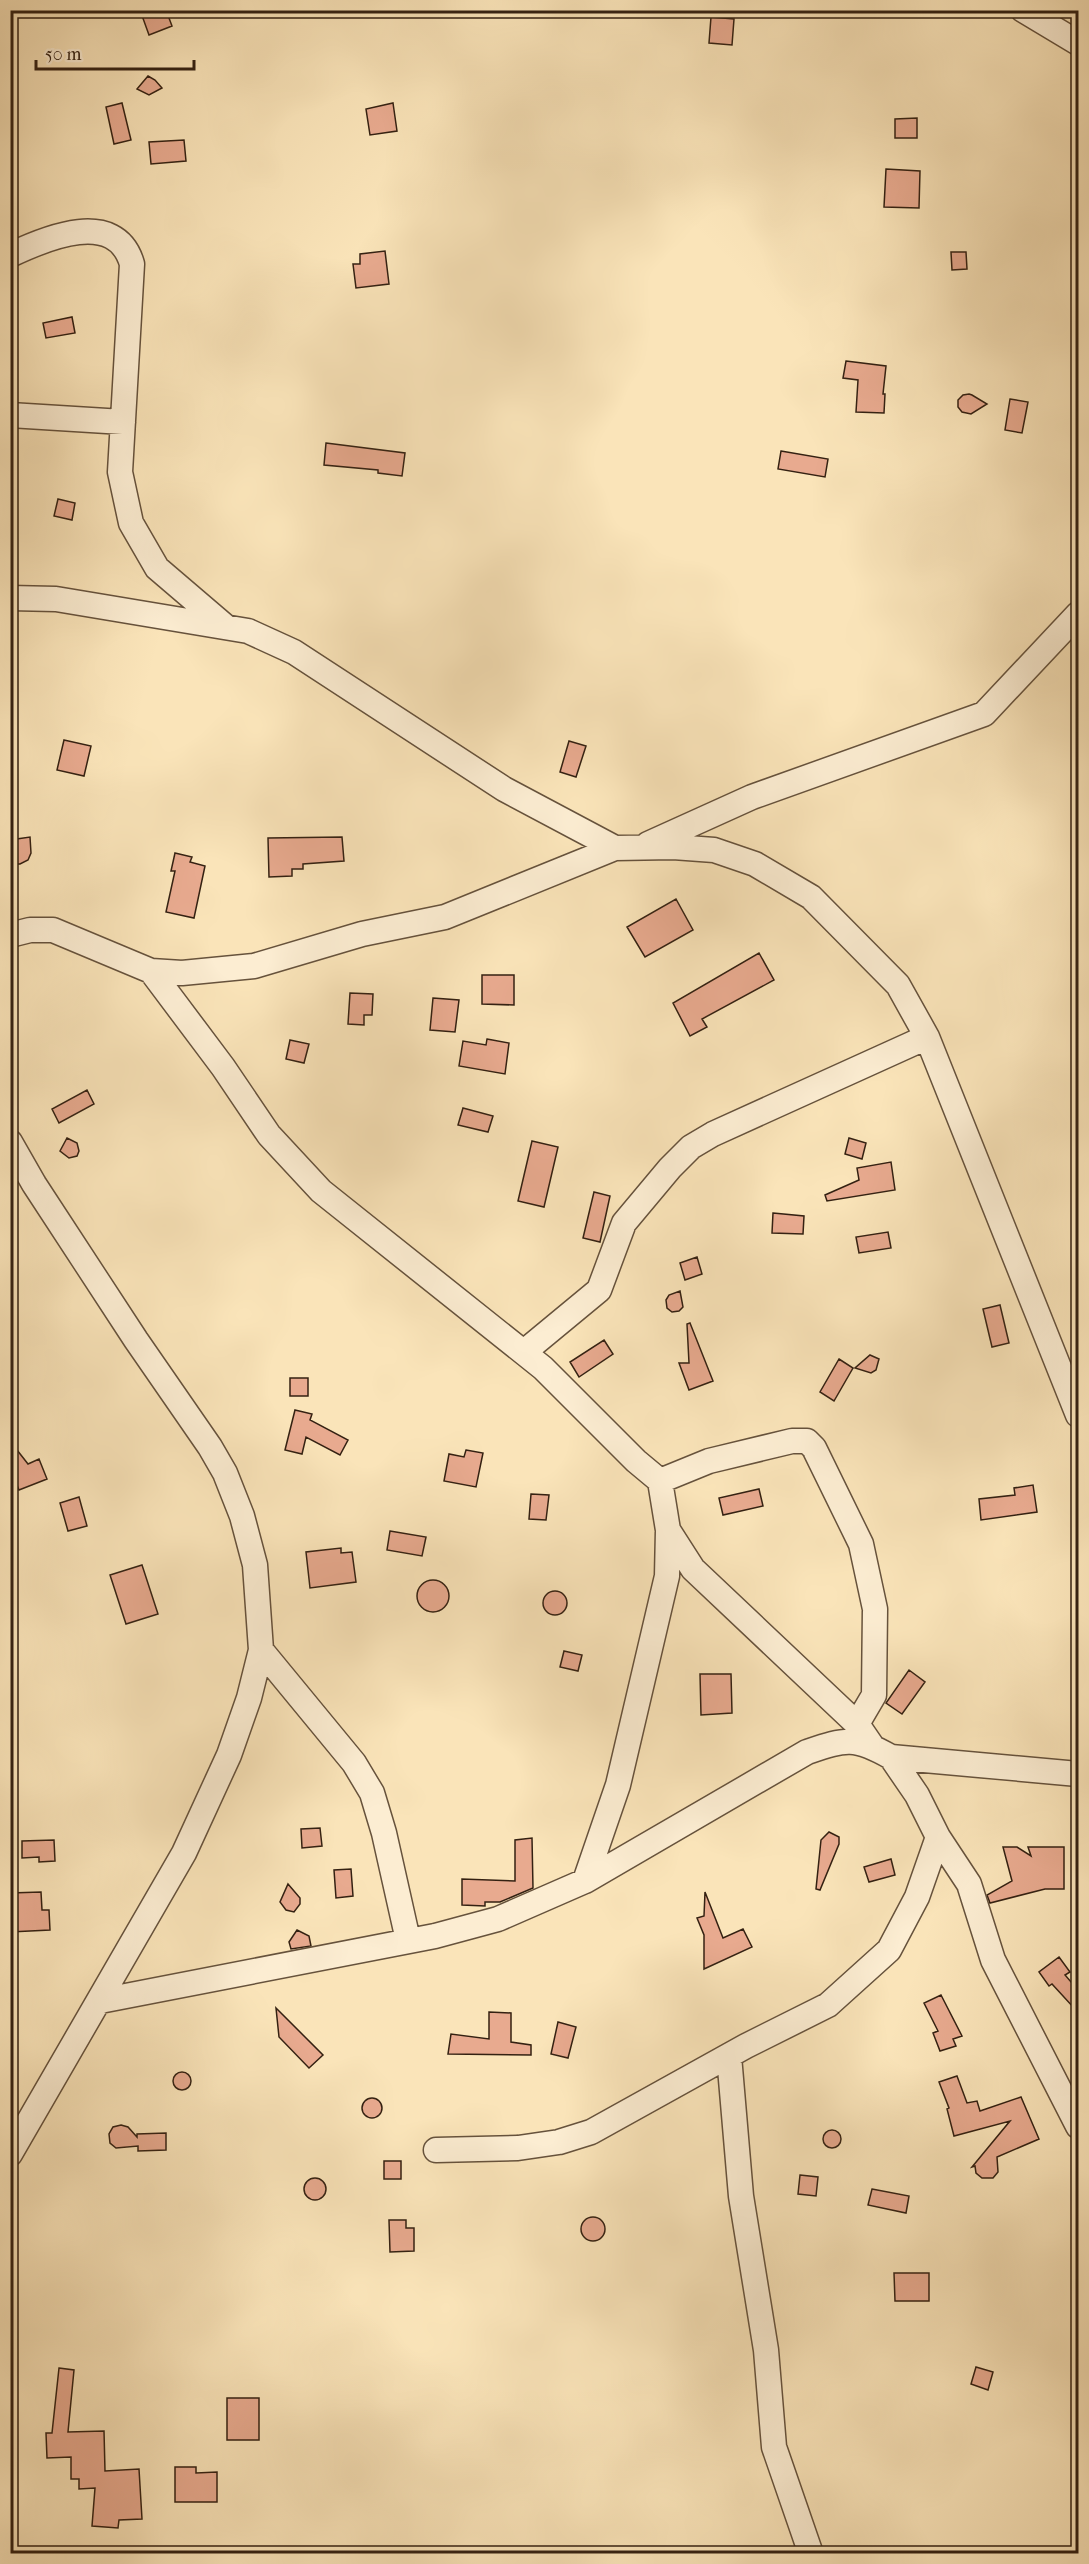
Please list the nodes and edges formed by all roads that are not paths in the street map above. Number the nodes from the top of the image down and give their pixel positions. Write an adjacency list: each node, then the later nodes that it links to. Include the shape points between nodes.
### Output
1 (1023, 10): 2 (street)
2 (1078, 43)
3 (10, 255): 5 (street, via 66,233 85,232 105,234 129,250 132,264)
4 (10, 415): 5 (street)
5 (123, 422): 8 (street, via 120,472 131,523 157,568)
6 (10, 598): 8 (street, via 56,599)
7 (1078, 614): 10 (street, via 984,714 752,797)
8 (226, 627): 9 (street, via 248,631 294,652 504,789)
9 (615, 848): 10 (street); 12 (street, via 445,917 362,934 254,966 182,973)
10 (641, 848): 13 (street, via 714,850 755,864 811,897 898,985)
11 (10, 936): 12 (street, via 30,930 53,930)
12 (151, 971): 15 (street, via 269,1135 321,1191)
13 (927, 1037): 15 (street, via 691,1147 624,1223 599,1290); 16 (street)
14 (10, 1142): 19 (street, via 225,1473 255,1565)
15 (524, 1352): 17 (street)
16 (1078, 1415)
17 (660, 1481): 18 (street); 20 (street, via 709,1461 792,1441 807,1441 814,1448 861,1544 875,1609 874,1695)
18 (668, 1530): 20 (street, via 693,1569); 24 (street, via 667,1576 618,1785)
19 (261, 1650): 25 (street, via 354,1763 372,1793); 26 (street, via 229,1755 184,1853)
20 (857, 1724): 21 (street)
21 (881, 1752): 22 (street); 23 (street, via 917,1795); 24 (street, via 843,1740 807,1752)
22 (1078, 1774)
23 (938, 1837): 27 (street, via 916,1897 889,1950 828,2006); 28 (street, via 969,1884 993,1960)
24 (585, 1881): 25 (street, via 498,1919)
25 (408, 1940): 26 (street)
26 (100, 2001): 30 (street)
27 (729, 2056): 29 (street, via 591,2132 570,2139 518,2148); 31 (street, via 741,2196 766,2350 774,2447)
28 (1078, 2126)
29 (436, 2150)
30 (10, 2154)
31 (811, 2553)

